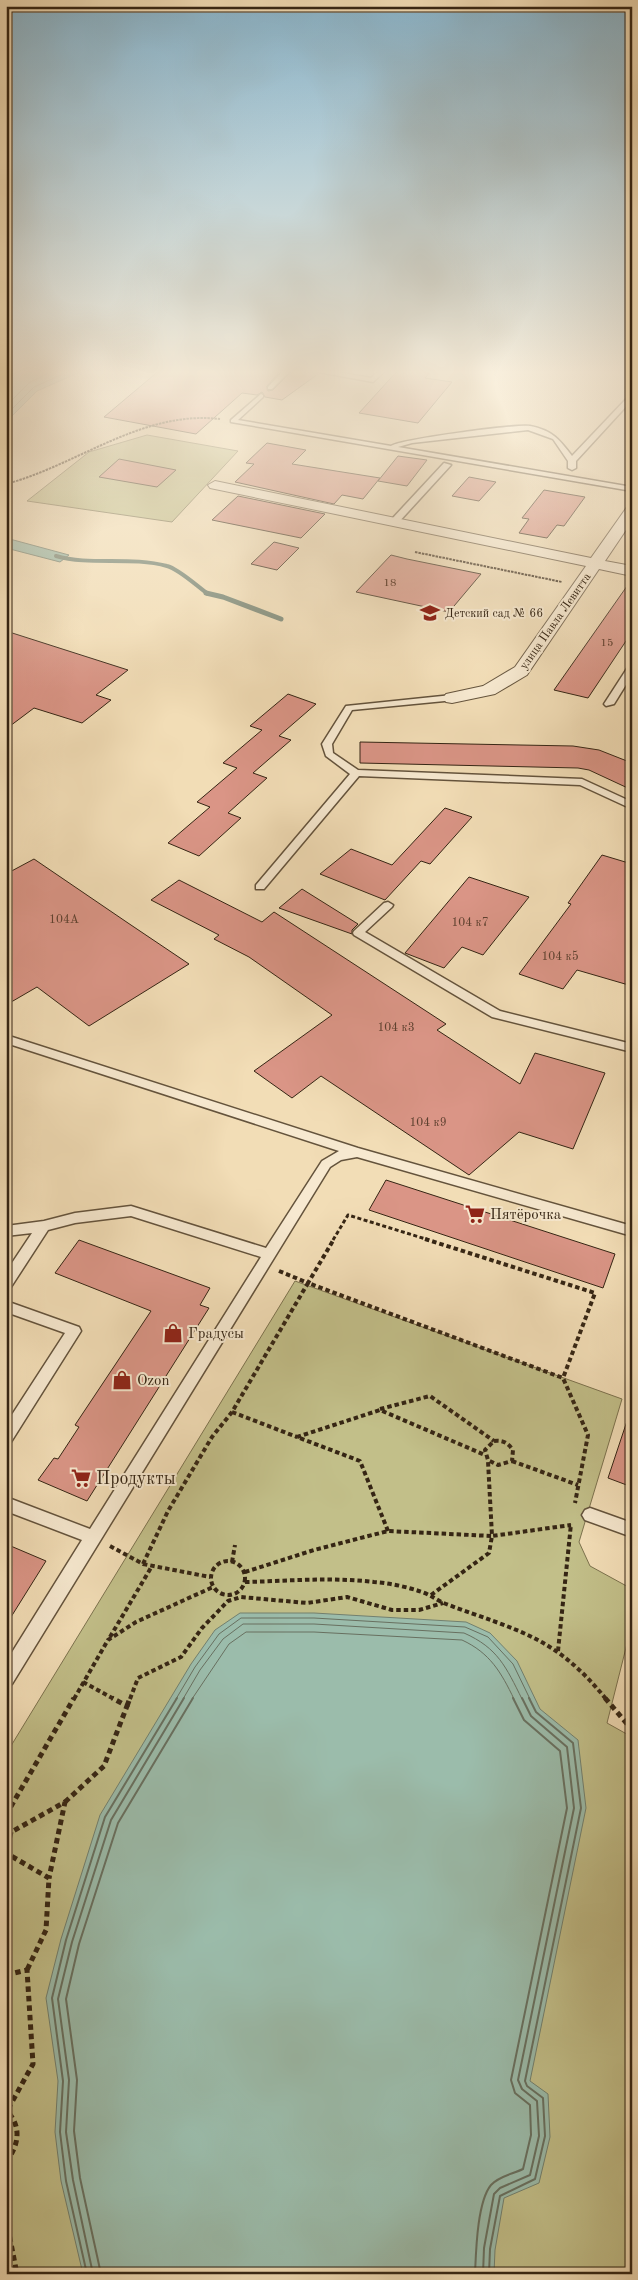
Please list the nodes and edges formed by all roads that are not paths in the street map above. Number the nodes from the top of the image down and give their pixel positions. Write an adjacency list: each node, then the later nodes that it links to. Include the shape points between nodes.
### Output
1 (438, 475): 8 (lane)
2 (555, 475): 4 (lane)
3 (572, 475): 4 (lane)
4 (570, 478): 6 (lane)
5 (215, 485): 8 (street)
6 (632, 489)
7 (632, 510): 9 (street, улица Павла Левитта)
8 (394, 522): 9 (street)
9 (596, 564): 10 (street); 12 (street, улица Павла Левитта, via 521,671 481,694)
10 (632, 571)
11 (632, 668): 13 (lane)
12 (452, 698): 14 (lane, via 349,708 327,744 329,754)
13 (609, 704)
14 (356, 773): 15 (lane, via 582,782); 16 (lane)
15 (632, 806)
16 (260, 887)
17 (388, 905): 19 (lane, via 358,933 496,1014)
18 (6, 1039): 20 (lane)
19 (632, 1048)
20 (356, 1152): 23 (lane); 24 (lane, via 338,1156 326,1164)
21 (44, 1226): 22 (lane); 24 (lane, via 75,1218 131,1211); 25 (lane)
22 (6, 1231)
23 (632, 1231)
24 (268, 1260): 31 (lane)
25 (6, 1283)
26 (6, 1306): 27 (lane, via 74,1331)
27 (6, 1437)
28 (6, 1504): 31 (lane)
29 (590, 1515): 30 (lane)
30 (632, 1530)
31 (93, 1537): 32 (lane)
32 (6, 1678)

